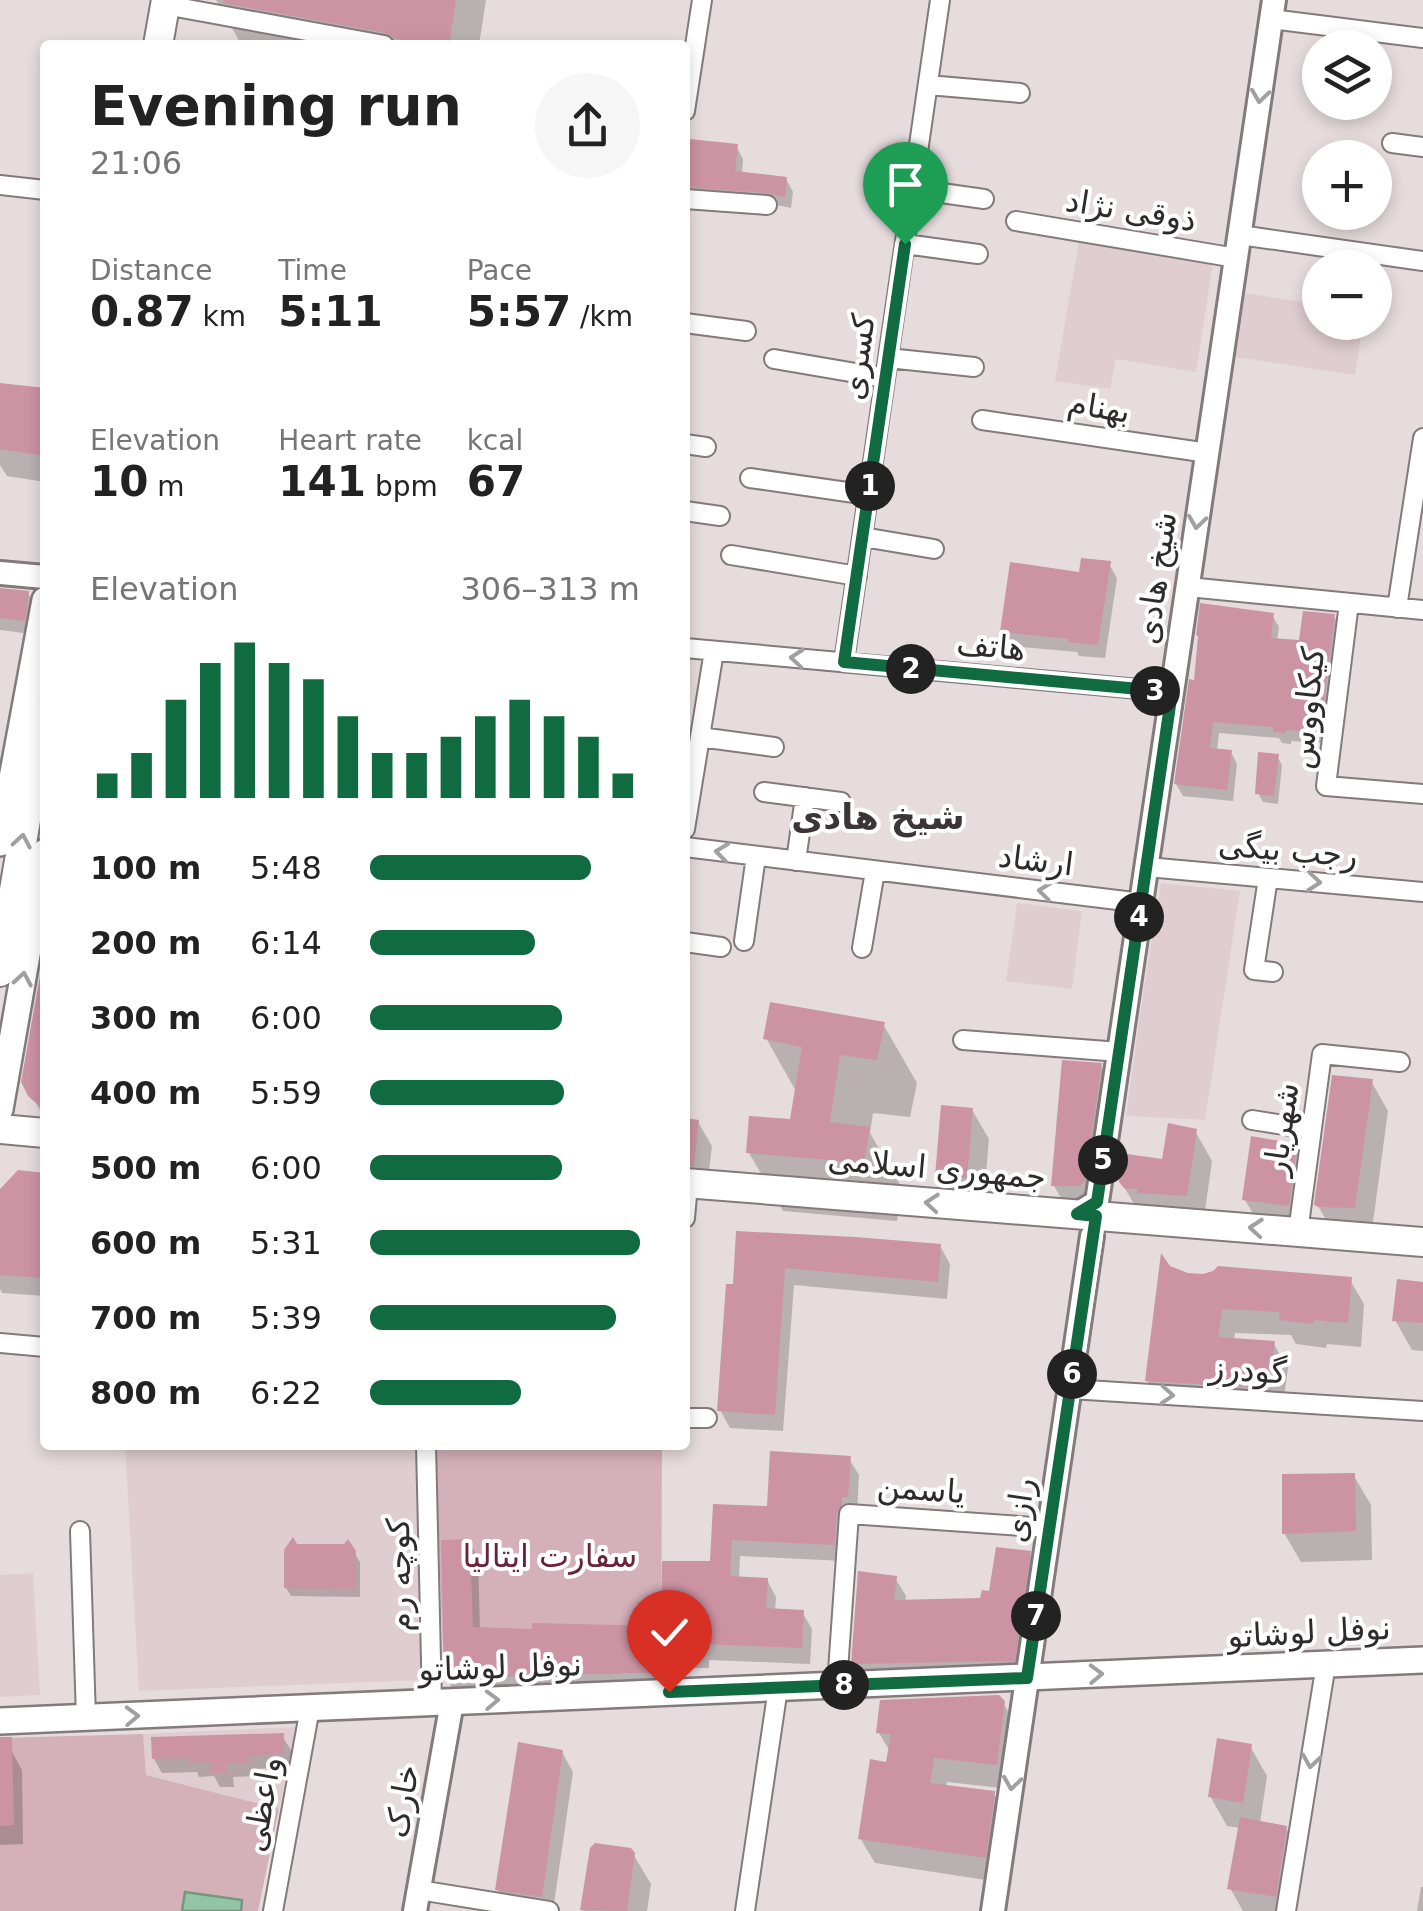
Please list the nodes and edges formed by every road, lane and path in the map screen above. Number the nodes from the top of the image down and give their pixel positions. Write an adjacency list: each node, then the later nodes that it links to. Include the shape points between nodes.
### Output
1 (702, 0): 8 (street)
2 (940, 0): 9 (street, کسری)
3 (165, 2): 6 (main road); 7 (street)
4 (1273, 9): 5 (street); 21 (street, شیخ هادی, one-way to 21)
5 (1423, 38)
6 (159, 40)
7 (359, 40)
8 (690, 78)
9 (928, 85): 10 (street); 15 (street, کسری)
10 (1020, 93)
11 (1392, 143): 12 (street)
12 (1423, 147)
13 (0, 185): 14 (street)
14 (40, 189)
15 (912, 189): 17 (street); 20 (street, کسری)
16 (690, 198): 18 (street)
17 (984, 199)
18 (768, 204)
19 (1016, 221): 21 (street, ذوقی نژاد)
20 (905, 244): 22 (street); 27 (street, کسری)
21 (1238, 246): 23 (street, ذوقی نژاد); 34 (street, شیخ هادی)
22 (978, 254)
23 (1423, 261)
24 (690, 324): 25 (street)
25 (746, 331)
26 (774, 358): 29 (street)
27 (888, 358): 28 (street); 29 (street, کسری)
28 (974, 368)
29 (885, 378): 36 (street, کسری)
30 (982, 420): 34 (street, بهنام)
31 (1423, 438): 47 (street)
32 (690, 445): 33 (street)
33 (706, 448)
34 (1208, 454): 45 (street, شیخ هادی, one-way to 45)
35 (750, 478): 36 (street)
36 (868, 495): 39 (street, کسری)
37 (690, 512): 38 (street)
38 (720, 516)
39 (863, 538): 40 (street); 43 (street, کسری)
40 (934, 549)
41 (732, 555): 43 (street)
42 (0, 573): 44 (street)
43 (857, 576): 52 (street, کسری)
44 (40, 577)
45 (1188, 588): 46 (street); 53 (street, شیخ هادی)
46 (1349, 603): 47 (street); 58 (street, کیکاووس, via 1326,786)
47 (1397, 608): 48 (street)
48 (1423, 610)
49 (40, 627): 62 (main road)
50 (690, 649): 51 (street, هاتف)
51 (714, 651): 52 (street, هاتف, one-way to 51); 55 (street)
52 (844, 662): 53 (street, هاتف)
53 (1172, 692): 66 (street, شیخ هادی)
54 (40, 737): 76 (main road, one-way to 54)
55 (700, 737): 56 (street); 59 (street)
56 (774, 748)
57 (764, 792): 60 (street)
58 (1423, 794)
59 (690, 798)
60 (804, 798): 61 (street); 65 (street)
61 (841, 802)
62 (0, 843)
63 (690, 848): 64 (street, ارشاد, one-way to 63)
64 (756, 856): 65 (street, ارشاد); 72 (street)
65 (796, 861): 67 (street, ارشاد)
66 (1147, 868): 69 (street, رجب بیگی); 71 (street, شیخ هادی)
67 (875, 870): 71 (street, ارشاد, one-way to 67); 75 (street)
68 (40, 874): 78 (main road, one-way to 68)
69 (1268, 878): 70 (street, رجب بیگی, one-way to 70); 77 (street, via 1254,970)
70 (1423, 892)
71 (1142, 903): 80 (street, شیخ هادی)
72 (744, 941)
73 (690, 943): 74 (street)
74 (720, 947)
75 (862, 948)
76 (0, 972)
77 (1273, 972)
78 (8, 1018): 82 (main road)
79 (962, 1040): 80 (street)
80 (1120, 1052): 88 (street, شیخ هادی, via 1097,1202)
81 (1400, 1062): 85 (street, شهریار, via 1322,1054)
82 (0, 1109)
83 (1252, 1120): 85 (street)
84 (0, 1129): 86 (main road)
85 (1310, 1130): 89 (street, شهریار)
86 (40, 1133)
87 (690, 1183): 88 (main road, جمهوری اسلامی, one-way to 87)
88 (1088, 1222): 89 (main road, جمهوری اسلامی, one-way to 88); 93 (street, رازی)
89 (1298, 1232): 90 (main road, جمهوری اسلامی)
90 (1423, 1242)
91 (0, 1343): 92 (street)
92 (40, 1347)
93 (1070, 1389): 94 (street, گودرز, one-way to 94); 98 (street, رازی)
94 (1423, 1412)
95 (690, 1418): 96 (street)
96 (707, 1418)
97 (426, 1450): 105 (street, کوچه رم)
98 (1049, 1528): 102 (street, رازی); 103 (street, یاسمن, via 849,1514)
99 (80, 1531): 107 (street)
100 (1423, 1660): 101 (main road, نوفل لوشاتو)
101 (1326, 1664): 102 (main road, نوفل لوشاتو, one-way to 101); 114 (street, one-way to 114)
102 (1027, 1678): 103 (main road, نوفل لوشاتو); 113 (street, رازی, one-way to 113)
103 (838, 1686): 104 (main road, نوفل لوشاتو)
104 (778, 1688): 105 (main road, نوفل لوشاتو, one-way to 104); 112 (street)
105 (442, 1702): 106 (main road, نوفل لوشاتو); 109 (street, خارک)
106 (310, 1708): 107 (main road, نوفل لوشاتو, one-way to 106); 110 (street, واعظی)
107 (86, 1718): 108 (main road, نوفل لوشاتو)
108 (0, 1721)
109 (417, 1900): 111 (street)
110 (273, 1911)
111 (549, 1911)
112 (745, 1911)
113 (993, 1911)
114 (1286, 1911)

